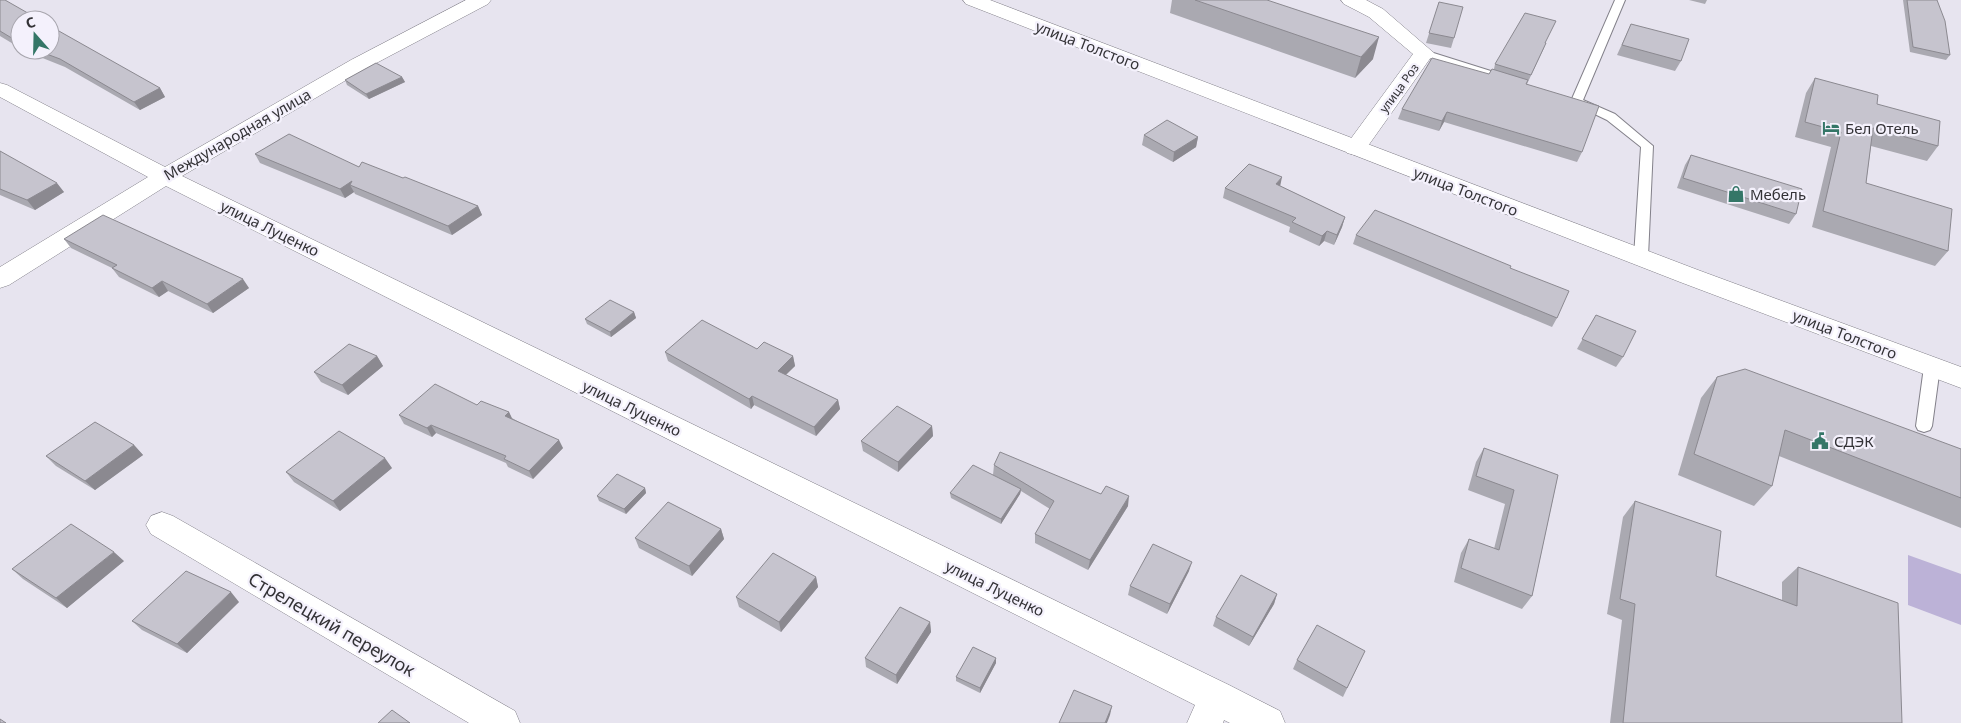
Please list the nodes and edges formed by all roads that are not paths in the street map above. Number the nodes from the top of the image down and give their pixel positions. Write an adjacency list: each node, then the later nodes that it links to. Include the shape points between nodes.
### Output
1 (481, 0): 9 (street, Международная улица, via 395,43)
2 (1351, 0): 5 (street, улица Роз, via 1376,13)
3 (1620, 0): 10 (lane, via 1572,100 1611,117 1647,146)
4 (977, 1): 8 (street, улица Толстого)
5 (1424, 53): 6 (lane); 8 (street, улица Роз)
6 (1519, 83)
7 (0, 89): 9 (street, улица Луценко)
8 (1355, 148): 10 (street, улица Толстого)
9 (164, 176): 11 (street, Международная улица); 16 (street, улица Луценко)
10 (1641, 257): 12 (street, улица Толстого)
11 (0, 279)
12 (1932, 367): 13 (street, улица Толстого); 14 (lane)
13 (1961, 378)
14 (1924, 426)
15 (162, 525): 17 (street, Стрелецкий переулок)
16 (1211, 710): 18 (street, улица Луценко)
17 (502, 723)
18 (1267, 723)

